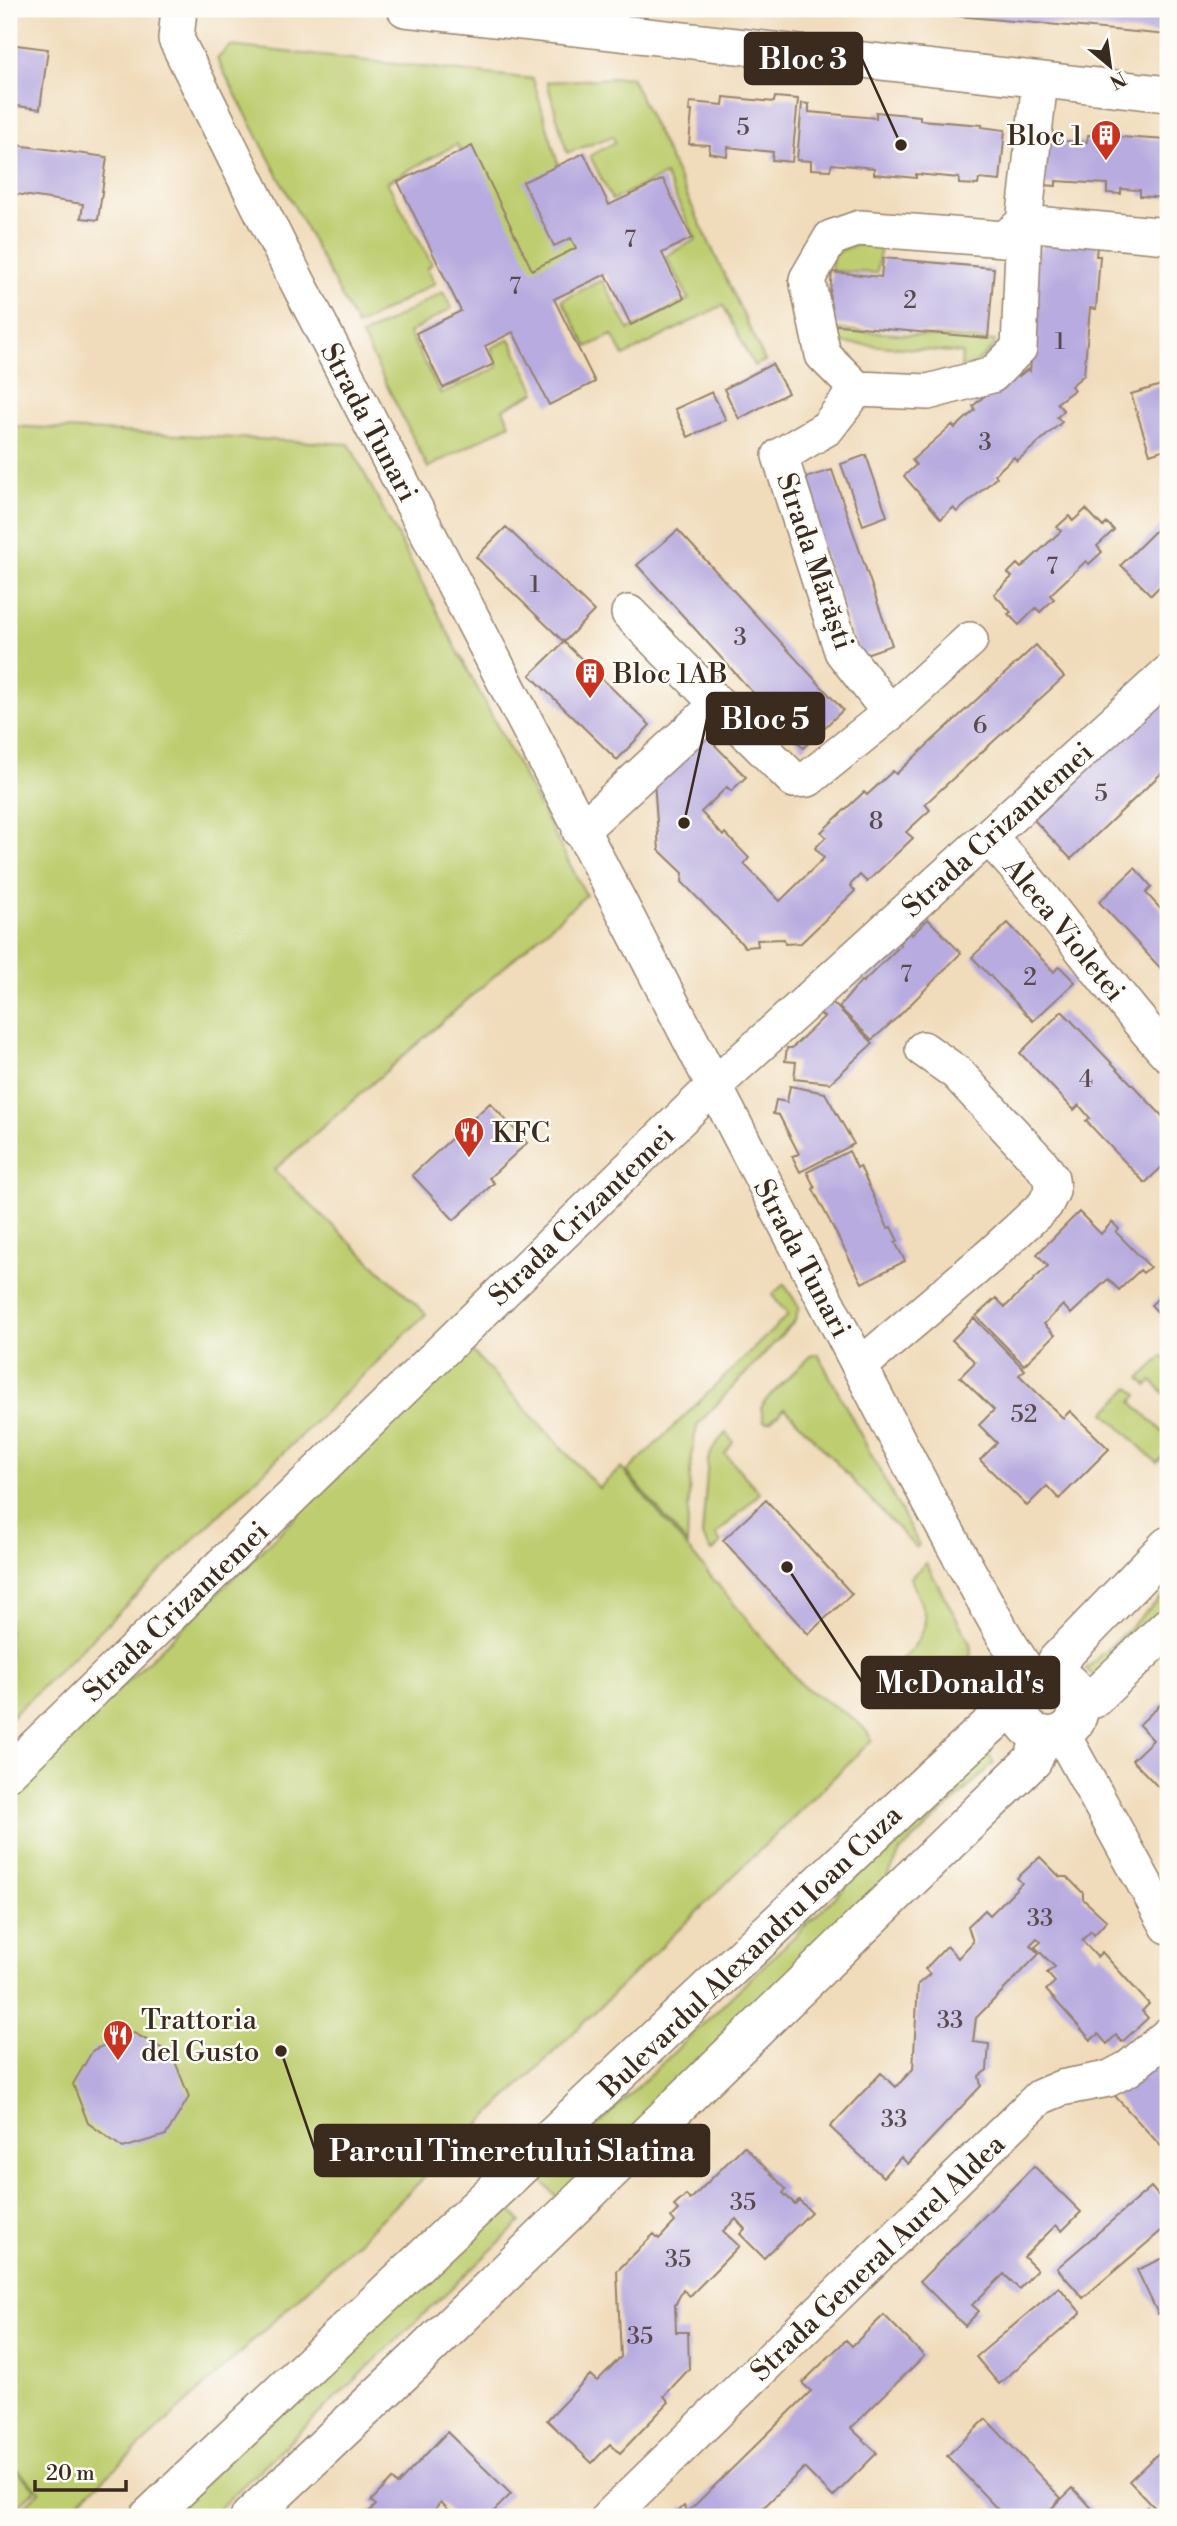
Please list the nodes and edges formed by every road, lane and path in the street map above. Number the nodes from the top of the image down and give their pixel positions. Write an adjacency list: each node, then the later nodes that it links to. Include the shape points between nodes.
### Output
1 (178, 9): 13 (street, Strada Tunari, via 176,39)
2 (405, 9): 3 (street)
3 (1040, 80): 4 (street); 5 (street)
4 (1168, 94)
5 (1024, 223): 6 (street); 7 (street, via 1018,348 992,375 928,392); 7 (street, via 1004,239 860,228 831,238 807,279 823,355)
6 (1168, 236)
7 (858, 389): 12 (street, Strada Mărăști, via 827,428 780,456 842,651)
8 (629, 613): 11 (street)
9 (970, 640): 12 (street)
10 (1168, 674): 14 (street, Strada Crizantemei)
11 (718, 705): 12 (street, via 794,780 808,779); 13 (street)
12 (890, 713)
13 (580, 831): 17 (street, Strada Tunari)
14 (988, 837): 16 (street, Aleea Violetei); 17 (street, Strada Crizantemei)
15 (923, 1049): 18 (street, via 957,1073 1042,1165 1051,1178 1052,1191 1045,1205 1012,1236)
16 (1168, 1054)
17 (714, 1086): 18 (street, Strada Tunari); 23 (street, Strada Crizantemei)
18 (860, 1366): 21 (street, Strada Tunari)
19 (1168, 1546): 21 (main road, Bulevardul Alexandru Ioan Cuza)
20 (1168, 1627): 22 (main road)
21 (1035, 1688): 22 (main road, via 1023,1721 1029,1728); 22 (main road, via 1066,1680 1073,1687); 26 (main road, Bulevardul Alexandru Ioan Cuza, via 933,1777)
22 (1061, 1724): 24 (street); 27 (main road, via 1033,1760)
23 (9, 1772)
24 (1168, 1926)
25 (1168, 2035): 28 (street, Strada General Aurel Aldea, via 1129,2068 1040,2097)
26 (149, 2517)
27 (250, 2517)
28 (609, 2517)

